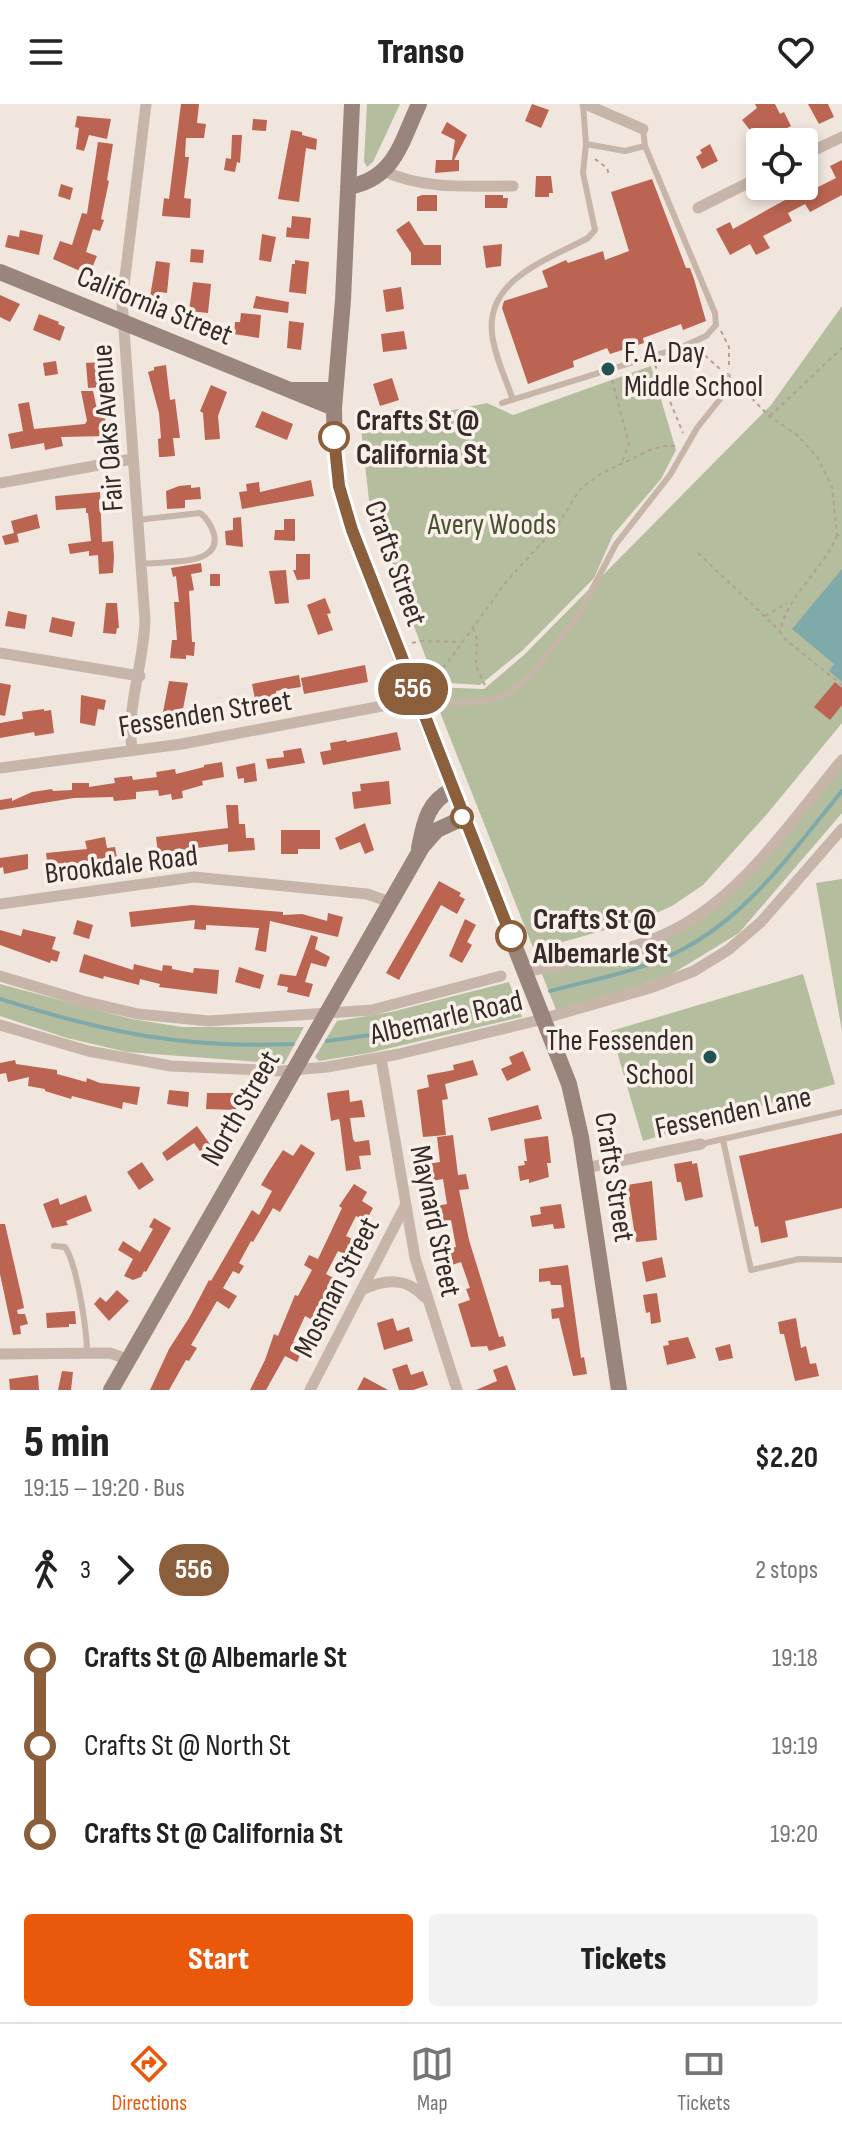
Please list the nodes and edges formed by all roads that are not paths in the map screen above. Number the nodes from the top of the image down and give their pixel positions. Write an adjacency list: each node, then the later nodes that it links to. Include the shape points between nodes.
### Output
1 (146, 104): 16 (street, Fair Oaks Avenue)
2 (352, 104): 13 (main road, Crafts Street)
3 (419, 104): 10 (main road)
4 (584, 104): 5 (street); 7 (lane)
5 (643, 129): 8 (lane)
6 (842, 137): 9 (street)
7 (586, 144): 8 (lane, via 625,151); 20 (lane, via 583,173 595,222 592,234 512,281 492,314 492,335)
8 (645, 146): 20 (lane, via 715,313 713,331 694,342)
9 (818, 148)
10 (384, 171): 12 (street, via 420,183); 13 (main road)
11 (746, 184): 14 (street)
12 (513, 186)
13 (348, 187): 19 (main road, Crafts Street)
14 (698, 208)
15 (0, 272): 16 (main road, California Street)
16 (123, 322): 18 (main road, California Street); 23 (street, Fair Oaks Avenue)
17 (728, 376): 29 (lane, via 721,398 616,544 585,604 554,649 518,687 491,700 458,704)
18 (289, 390): 19 (main road, California Street); 22 (main road, California Street)
19 (335, 390): 22 (main road, Crafts Street)
20 (513, 400): 21 (lane)
21 (502, 403)
22 (334, 408): 29 (main road, Crafts Street, via 342,498)
23 (132, 459): 24 (street); 25 (street, Fair Oaks Avenue)
24 (0, 483)
25 (137, 520): 26 (street, Fair Oaks Avenue); 26 (lane, via 200,513 209,522 215,546 200,558)
26 (141, 564): 28 (street, Fair Oaks Avenue, via 145,620)
27 (0, 653): 28 (street)
28 (140, 676): 30 (street, Fair Oaks Avenue)
29 (416, 697): 30 (street, Fessenden Street, via 204,740); 33 (main road, Crafts Street)
30 (132, 749): 32 (street, Fessenden Street)
31 (842, 760): 39 (street, Albemarle Road, via 746,875 697,917 637,945)
32 (0, 768)
33 (452, 790): 34 (main road, Crafts Street); 36 (main road, North Street, via 427,814)
34 (463, 818): 36 (main road, North Street, via 433,833); 39 (main road, Crafts Street)
35 (842, 829): 43 (street, Albemarle Road, via 778,905 719,956 667,982)
36 (417, 854): 37 (main road, North Street)
37 (390, 902): 38 (street, Brookdale Road, via 362,893 194,877); 42 (main road, North Street)
38 (0, 904)
39 (525, 972): 43 (main road, Crafts Street)
40 (0, 976): 42 (street, Albemarle Road, via 171,1019)
41 (501, 976): 42 (street, Albemarle Road, via 387,1007)
42 (326, 1015): 46 (main road, North Street)
43 (544, 1019): 45 (street, Albemarle Road); 50 (main road, Crafts Street, via 572,1095)
44 (0, 1025): 46 (street, Albemarle Road, via 160,1065)
45 (381, 1058): 46 (street, Albemarle Road); 51 (street, Maynard Street)
46 (293, 1070): 58 (main road, North Street)
47 (842, 1112): 48 (lane, Fessenden Lane)
48 (723, 1140): 49 (lane, Fessenden Lane); 53 (lane, via 751,1270 799,1259)
49 (701, 1144): 50 (street, Fessenden Lane)
50 (586, 1168): 62 (main road, Crafts Street)
51 (405, 1206): 54 (street, Mosman Street); 55 (street, Maynard Street)
52 (54, 1246): 56 (lane, via 65,1247 71,1258)
53 (842, 1260)
54 (362, 1290): 55 (street, via 380,1282 400,1282); 60 (street, Mosman Street)
55 (427, 1301): 61 (street, Maynard Street)
56 (87, 1353): 57 (street); 58 (street)
57 (0, 1354)
58 (127, 1359): 59 (main road, North Street)
59 (111, 1390)
60 (310, 1390)
61 (457, 1390)
62 (619, 1390)

